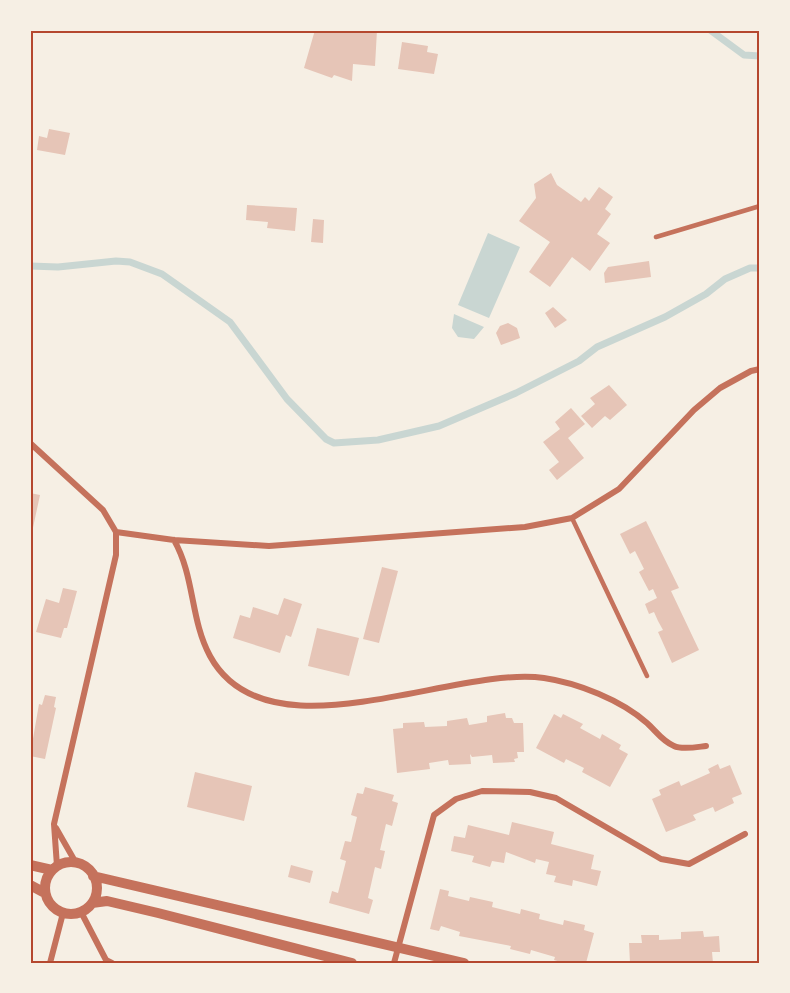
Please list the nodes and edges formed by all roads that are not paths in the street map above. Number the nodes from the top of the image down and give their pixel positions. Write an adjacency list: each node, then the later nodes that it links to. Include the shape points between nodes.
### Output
1 (760, 206): 2 (lane)
2 (656, 237)
3 (760, 369): 5 (street, via 720,388 619,489)
4 (30, 443): 6 (street, via 103,510)
5 (572, 518): 7 (street, via 525,527 320,544 269,546); 8 (lane)
6 (116, 532): 7 (street); 10 (street, via 116,555)
7 (174, 540): 9 (street, via 185,560 200,631 211,658 225,675 263,701 330,707 501,677 543,677 586,686 646,722 677,748)
8 (647, 676)
9 (706, 746)
10 (54, 824): 12 (street); 14 (street)
11 (745, 834): 21 (street, via 689,864 661,859 556,798 530,792 482,791 456,799 434,815)
12 (75, 863): 14 (street); 15 (street)
13 (30, 865): 14 (street)
14 (55, 868): 17 (street, via 47,877)
15 (93, 876): 18 (street, via 97,889); 21 (street)
16 (30, 885): 17 (street)
17 (45, 893): 20 (street, via 51,905)
18 (92, 903): 19 (street); 24 (street, via 107,901)
19 (81, 912): 20 (street); 23 (street, via 106,960)
20 (63, 913): 22 (street)
21 (398, 949): 25 (street); 26 (street)
22 (50, 963)
23 (112, 963)
24 (352, 963)
25 (394, 963)
26 (464, 963)

